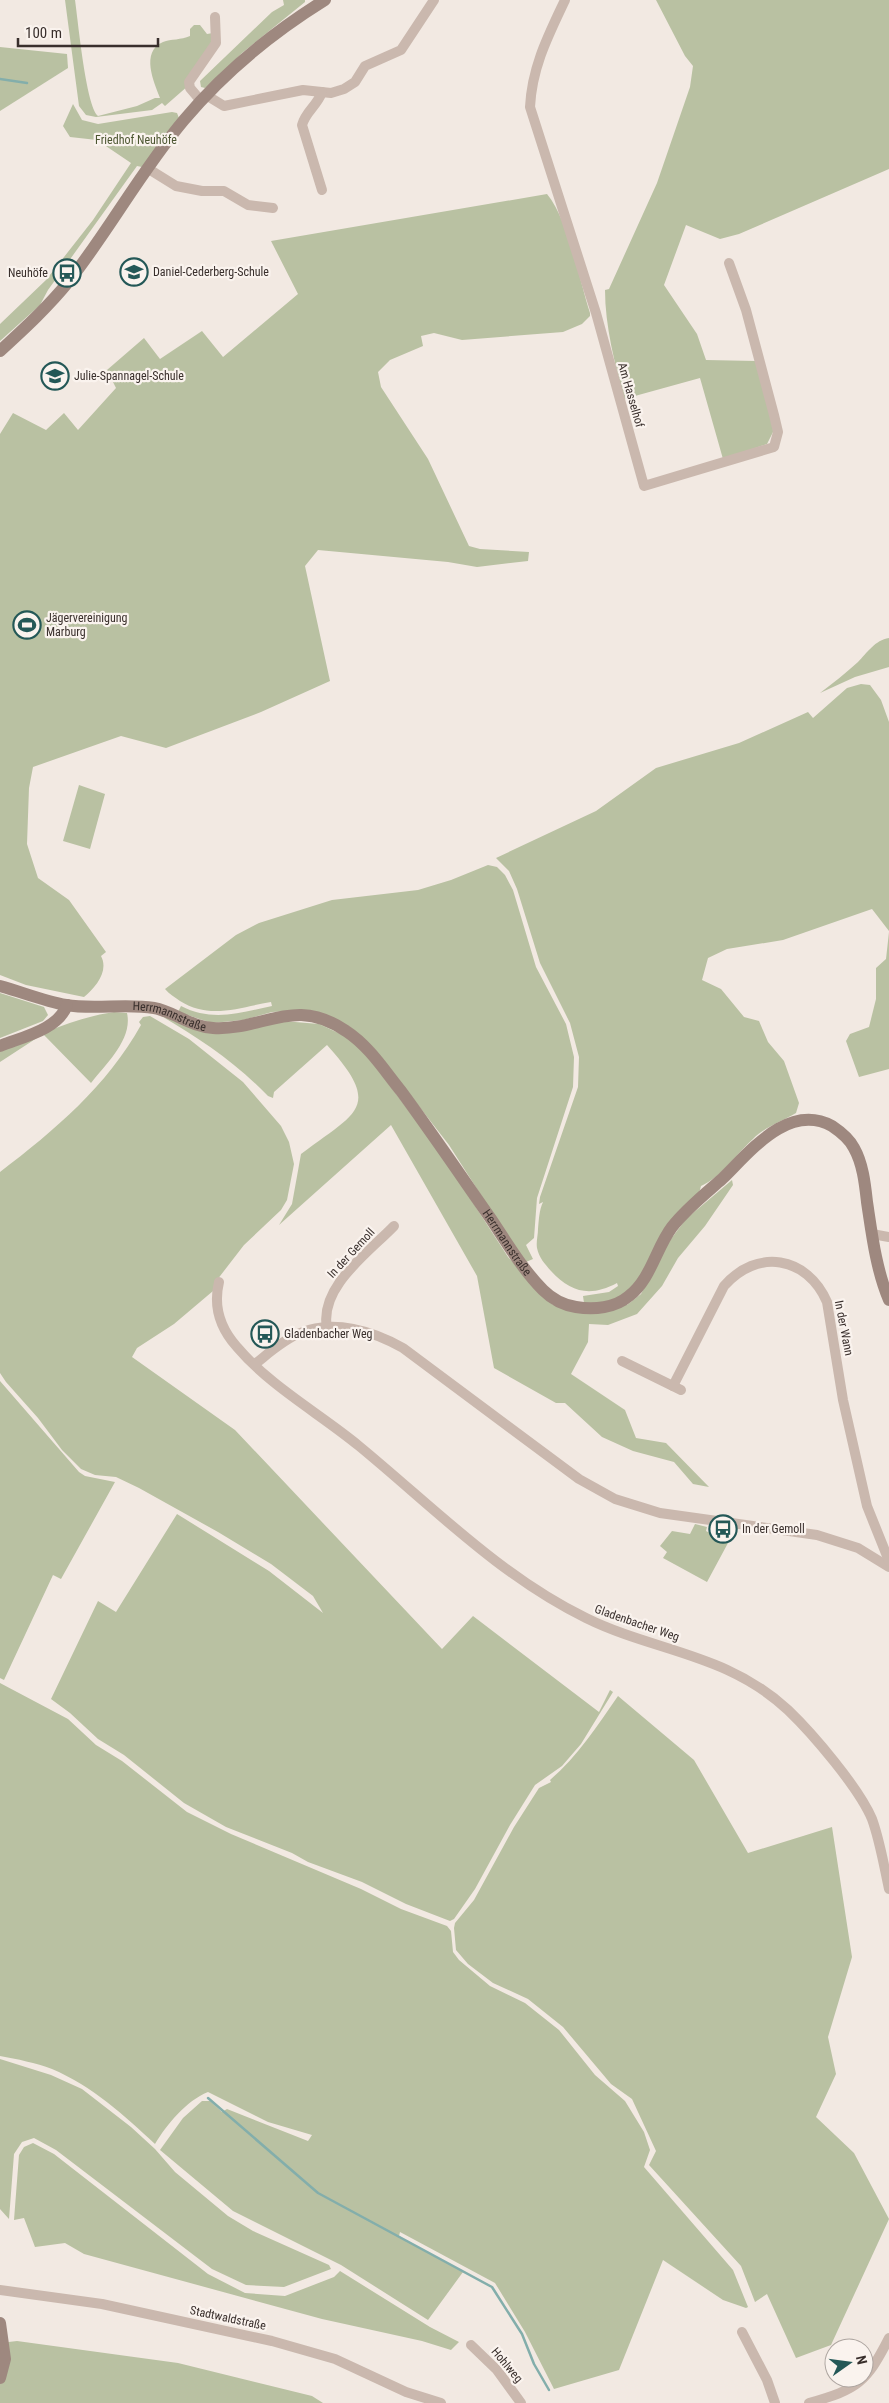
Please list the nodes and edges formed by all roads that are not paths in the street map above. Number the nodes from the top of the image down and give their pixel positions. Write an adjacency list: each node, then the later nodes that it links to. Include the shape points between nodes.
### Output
1 (325, 0): 6 (street, via 270,38)
2 (434, 0): 5 (street, via 401,50 365,66 355,82 344,88 331,93)
3 (565, 0): 10 (street, Am Hasselhof, via 539,56 530,107 596,313 644,486 774,447 777,440 774,415 746,310)
4 (215, 17): 6 (street, via 216,42 189,82 190,88)
5 (322, 92): 6 (street, via 303,90 224,106); 8 (street, via 316,105 304,116 302,125)
6 (204, 98): 7 (street)
7 (147, 168): 9 (street, via 176,186 224,191 248,205); 11 (street, via 67,283)
8 (322, 190)
9 (274, 208)
10 (729, 263)
11 (0, 351)
12 (0, 986): 13 (street, Herrmannstraße)
13 (67, 1005): 14 (street, via 59,1019); 16 (street, Herrmannstraße, via 155,1008 210,1028 233,1027 279,1016 306,1016 345,1030 367,1049 444,1149 534,1280 555,1300 567,1305 606,1307 629,1296 645,1277 665,1238 683,1215 764,1138 795,1122 825,1123 842,1133 854,1147 864,1181)
14 (0, 1046)
15 (394, 1226): 20 (street, In der Gemoll, via 332,1292 325,1311)
16 (872, 1234): 17 (street); 19 (street, Herrmannstraße)
17 (889, 1237)
18 (220, 1282): 22 (street, Gladenbacher Weg, via 216,1302 223,1327 237,1348)
19 (889, 1300)
20 (327, 1328): 22 (street, via 298,1334); 24 (street, via 354,1328 404,1348 578,1478 615,1500 660,1513 817,1535 858,1548)
21 (622, 1361): 23 (street, In der Wann, via 677,1388 724,1286 737,1273 760,1263 772,1262 793,1266 808,1275 827,1302 843,1400 867,1506)
22 (255, 1364): 25 (street, Gladenbacher Weg, via 282,1389 358,1445 485,1553 547,1596 602,1625 718,1664 788,1710 818,1743 864,1804 877,1835)
23 (889, 1561)
24 (889, 1567)
25 (889, 1888)
26 (0, 2290): 32 (street, Stadtwaldstraße, via 102,2304 272,2341 335,2359 406,2392)
27 (0, 2323): 31 (street, via 5,2359)
28 (742, 2332): 34 (street)
29 (889, 2338): 35 (street, via 875,2366 863,2381)
30 (471, 2345): 33 (street, Hohlweg, via 497,2370)
31 (0, 2378)
32 (441, 2403)
33 (522, 2403)
34 (775, 2403)
35 (809, 2403)

